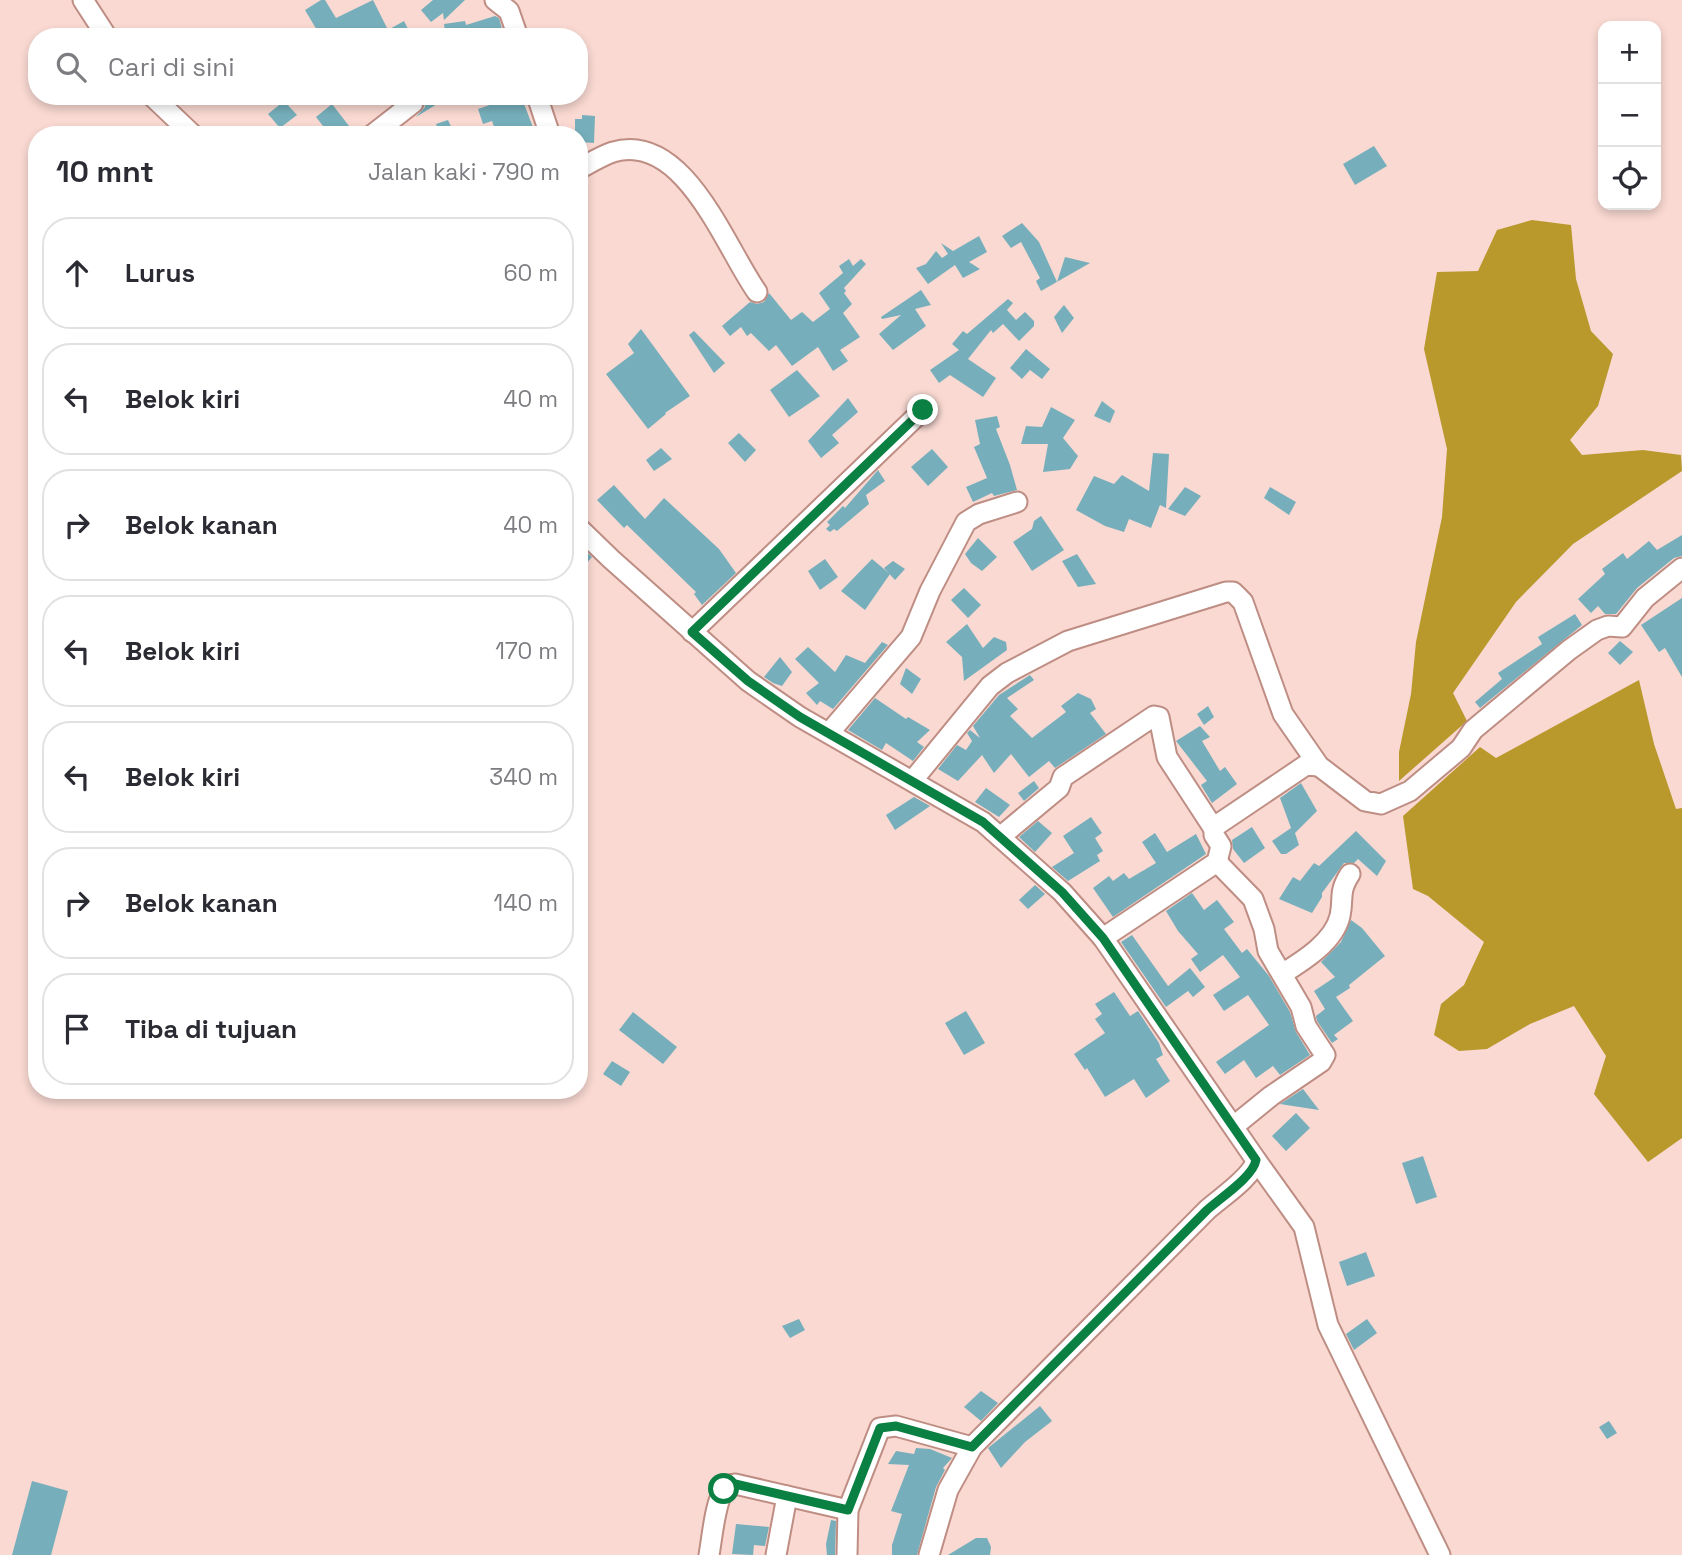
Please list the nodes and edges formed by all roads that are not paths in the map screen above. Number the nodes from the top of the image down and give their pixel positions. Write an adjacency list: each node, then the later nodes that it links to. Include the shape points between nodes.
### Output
1 (83, 0): 3 (street)
2 (495, 0): 4 (street, via 509,11)
3 (101, 28)
4 (515, 28)
5 (161, 105): 8 (street)
6 (410, 105): 9 (street)
7 (540, 105): 10 (street)
8 (184, 126)
9 (384, 126)
10 (547, 126)
11 (588, 164): 12 (street, via 614,151 658,155 683,175 703,201)
12 (757, 292)
13 (923, 410): 17 (street)
14 (1017, 502): 18 (street, via 966,522 911,637)
15 (588, 536): 17 (street)
16 (1681, 571): 19 (street, via 1645,598 1622,627 1597,630 1569,650 1473,730 1461,748 1410,791 1381,804 1369,803)
17 (692, 632): 18 (street, via 748,681)
18 (828, 733): 20 (street)
19 (1319, 766): 20 (street, via 1280,709 1242,602 1237,594 1226,592 1068,641 1007,673 990,686); 21 (street, via 1306,765)
20 (913, 780): 22 (street)
21 (1214, 829): 22 (street, via 1169,760 1159,717 1154,716 1063,777 1059,788); 23 (street, via 1221,846)
22 (1000, 837): 25 (street, via 1062,892)
23 (1217, 862): 25 (street); 26 (street, via 1253,900 1268,951)
24 (1350, 874): 26 (street, via 1341,890 1339,920 1329,936)
25 (1103, 938): 27 (street)
26 (1282, 974): 27 (street, via 1324,1058)
27 (1234, 1126): 28 (street)
28 (1256, 1160): 29 (street, via 1255,1167 1187,1229); 36 (street, via 1304,1227 1328,1325)
29 (972, 1447): 31 (street, via 896,1426 880,1428); 35 (street, via 948,1490)
30 (787, 1496): 31 (street); 32 (street, via 728,1485 719,1503); 33 (street)
31 (848, 1510): 34 (street)
32 (709, 1555)
33 (776, 1555)
34 (847, 1555)
35 (929, 1555)
36 (1440, 1555)

